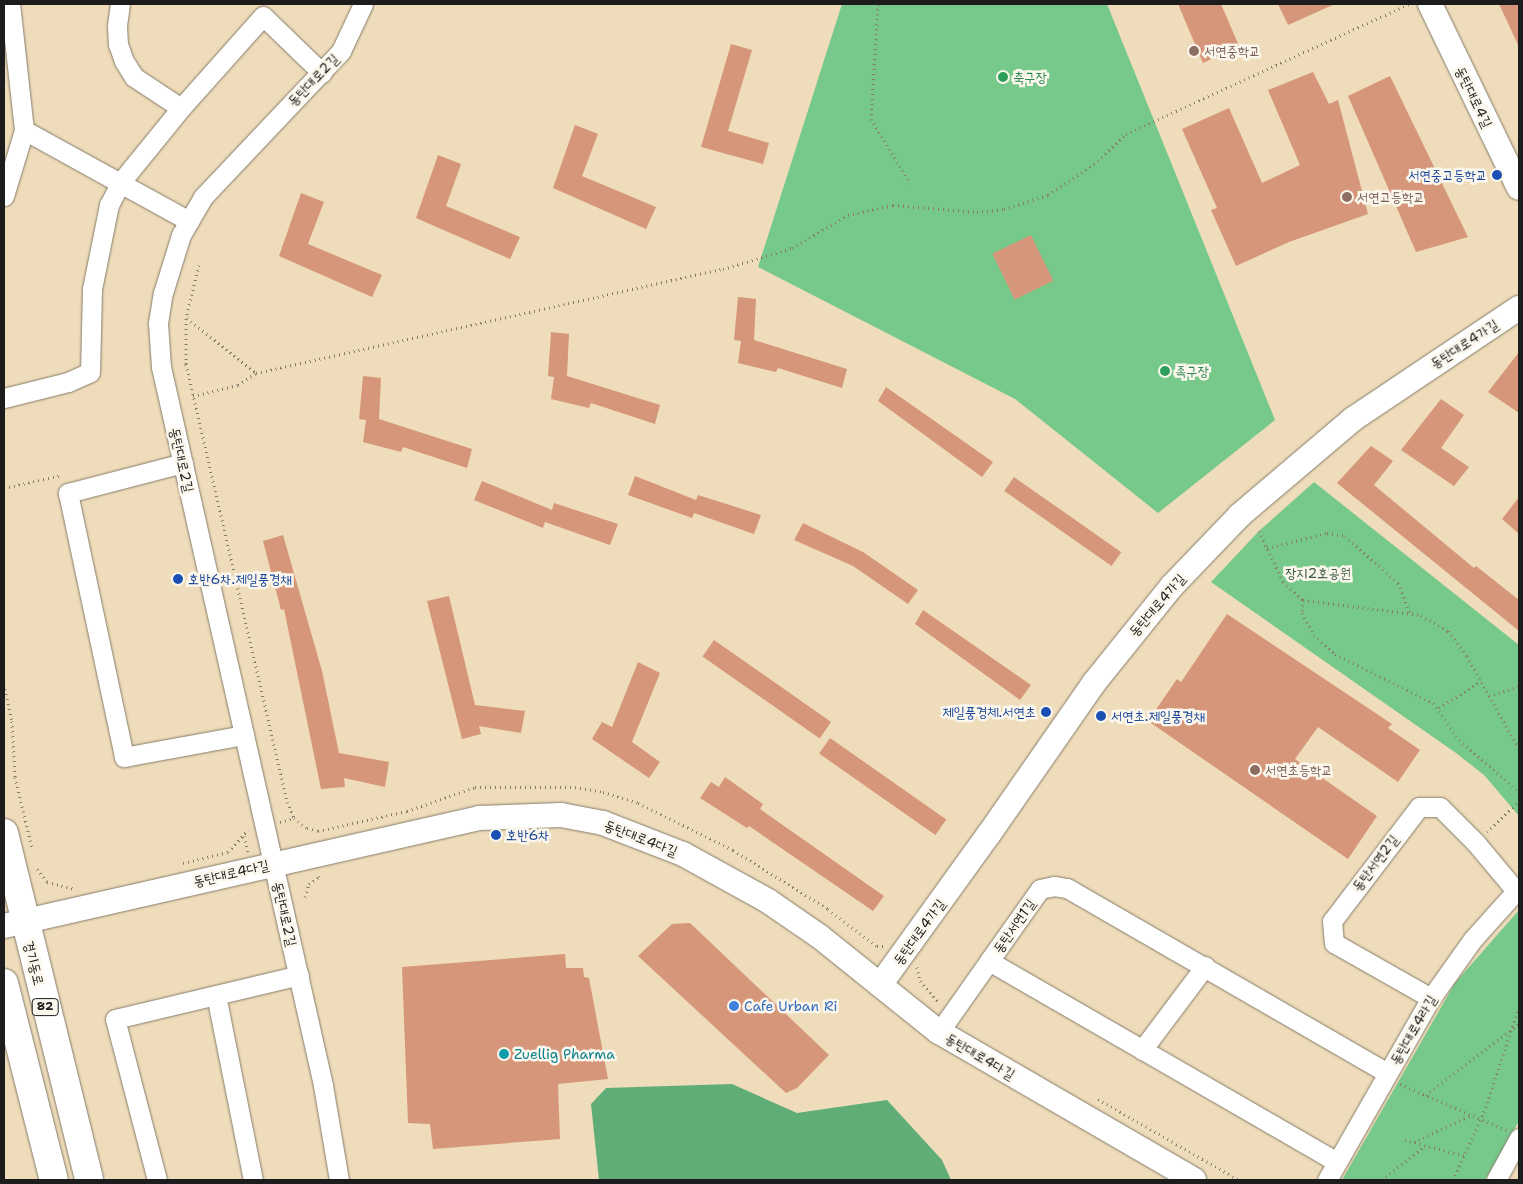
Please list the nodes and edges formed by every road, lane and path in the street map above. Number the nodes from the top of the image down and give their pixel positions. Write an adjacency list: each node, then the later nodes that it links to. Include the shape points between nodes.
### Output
1 (10, 4): 10 (street)
2 (120, 4): 9 (street, via 118,44 134,78)
3 (363, 4): 8 (street, 동탄대로2길, via 341,51)
4 (878, 4): 12 (path, via 871,119)
5 (1408, 4): 19 (path, via 1126,134 1098,161 1048,195 1004,209 977,212 893,205 848,215 792,248 723,269)
6 (1430, 4): 13 (street, 동탄대로4길)
7 (265, 10): 8 (street); 9 (street)
8 (322, 72): 15 (street, 동탄대로2길, via 226,170)
9 (181, 108): 11 (street)
10 (24, 130): 11 (street); 14 (street)
11 (120, 183): 15 (street); 21 (street, via 109,206 92,289 90,372 68,382)
12 (910, 183)
13 (1519, 188)
14 (4, 196)
15 (189, 221): 22 (street, 동탄대로2길, via 181,235 163,293 158,323 161,367)
16 (199, 265): 18 (path)
17 (1519, 308): 56 (street, 동탄대로4가길, via 1353,419 1240,515 1172,586 1099,675)
18 (186, 318): 19 (path); 20 (path, via 186,364)
19 (256, 373): 20 (path, via 238,385)
20 (193, 396): 50 (path, via 288,802 300,824 318,831 407,810 475,786 575,788 603,792 638,803 733,850 820,904 877,946)
21 (4, 398)
22 (183, 463): 24 (street); 34 (street, 동탄대로2길)
23 (4, 488): 24 (path, via 63,475)
24 (68, 493): 34 (street, via 124,757)
25 (1259, 531): 26 (path)
26 (1267, 548): 27 (path, via 1283,582); 28 (path, via 1327,533 1345,536 1398,583)
27 (1303, 600): 28 (path); 33 (path, via 1302,613 1314,635 1335,654)
28 (1410, 613): 29 (path, via 1421,614 1448,631)
29 (1481, 681): 32 (path); 33 (path)
30 (4, 684): 41 (path, via 12,721 15,777)
31 (1519, 686): 32 (path)
32 (1489, 696): 35 (path)
33 (1439, 708): 36 (path, via 1459,740)
34 (244, 735): 43 (street, 동탄대로2길)
35 (1519, 749)
36 (1519, 792)
37 (1519, 801): 40 (path)
38 (4, 832): 49 (main road, 경기동로 / 82)
39 (244, 836): 44 (path, via 228,852)
40 (1475, 842): 47 (street, 동탄서연2길); 58 (street, 동탄서연2길, via 1440,807 1418,807 1332,921 1334,944)
41 (32, 850)
42 (34, 859): 46 (path, via 38,874 47,882 74,889)
43 (273, 863): 49 (street, 동탄대로4다길); 54 (street, 동탄대로2길); 56 (street, 동탄대로4다길, via 479,818 560,815 603,823 683,854 723,875 820,936)
44 (180, 864)
45 (319, 877): 48 (path, via 309,884)
46 (84, 887)
47 (1516, 891): 58 (street, 동탄대로4라길, via 1473,939)
48 (305, 897)
49 (14, 924): 77 (main road, 경기동로 / 82)
50 (892, 943)
51 (989, 960): 53 (street, 동탄서연1길, via 1040,889 1054,886 1067,888); 63 (street); 64 (street, 동탄서연1길)
52 (918, 964): 59 (path, via 920,981)
53 (1204, 966): 64 (street); 65 (street, 동탄서연1길)
54 (299, 975): 57 (street); 80 (street, 동탄대로2길, via 323,1085)
55 (4, 983): 76 (main road, 82)
56 (880, 985): 63 (street, 동탄대로4다길)
57 (216, 995): 78 (street, via 115,1019); 79 (street)
58 (1431, 998): 65 (street, 동탄대로4라길)
59 (936, 1001)
60 (1519, 1007): 62 (path)
61 (1519, 1024): 62 (path)
62 (1513, 1029): 66 (path); 69 (path)
63 (939, 1032): 81 (street, 동탄대로4다길)
64 (1142, 1050): 75 (street, 동탄서연1길)
65 (1388, 1073): 66 (path, via 1397,1083); 75 (street, 동탄대로4라길)
66 (1426, 1095): 68 (path)
67 (1092, 1096): 82 (path)
68 (1472, 1115): 69 (path); 72 (path)
69 (1481, 1118): 70 (path); 74 (path)
70 (1516, 1135): 86 (street)
71 (1405, 1140): 72 (path)
72 (1414, 1142): 73 (path)
73 (1426, 1146): 74 (path); 84 (path)
74 (1465, 1156): 85 (path)
75 (1337, 1162): 83 (street, 동탄대로4라길)
76 (54, 1180)
77 (89, 1180)
78 (157, 1180)
79 (253, 1180)
80 (338, 1180)
81 (1194, 1180)
82 (1239, 1180)
83 (1327, 1180)
84 (1382, 1180)
85 (1453, 1180)
86 (1496, 1180)

